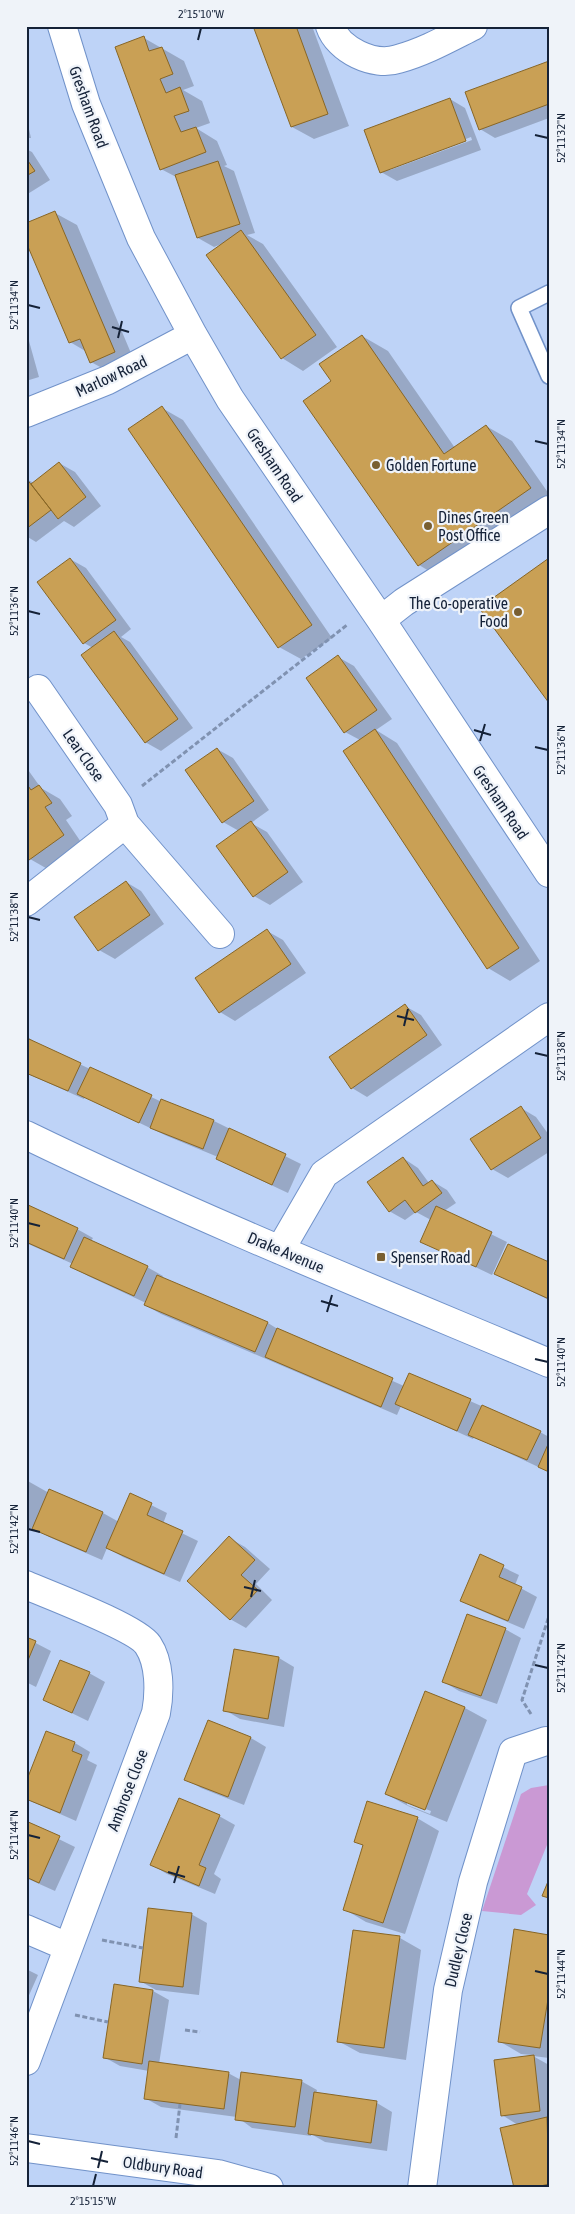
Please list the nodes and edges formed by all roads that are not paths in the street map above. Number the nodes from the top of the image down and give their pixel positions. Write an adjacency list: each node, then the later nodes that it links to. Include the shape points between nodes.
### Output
1 (62, 26): 5 (street, Gresham Road, via 86,104 141,238)
2 (330, 26): 3 (street, via 346,48 362,56 382,60 397,60)
3 (473, 26)
4 (549, 294): 6 (lane, via 519,308)
5 (193, 335): 7 (street, Marlow Road, via 108,380); 9 (street, Gresham Road, via 230,399)
6 (549, 376)
7 (26, 413)
8 (549, 510): 9 (street, via 404,602)
9 (376, 613): 12 (street, Gresham Road)
10 (38, 689): 11 (street, Lear Close)
11 (121, 815): 13 (street); 14 (street, Lear Close)
12 (549, 873)
13 (26, 902)
14 (220, 934)
15 (549, 1017): 17 (street, via 324,1174)
16 (26, 1134): 17 (street, Drake Avenue, via 112,1177)
17 (280, 1250): 18 (street, Drake Avenue)
18 (549, 1363)
19 (26, 1585): 22 (street, Ambrose Close, via 128,1630 148,1644 158,1674 160,1694 156,1713)
20 (547, 1740): 26 (street, Dudley Close, via 513,1752 473,1882 448,1990)
21 (26, 1929): 22 (street)
22 (71, 1940): 23 (street, Ambrose Close)
23 (26, 2061)
24 (26, 2148): 25 (street, Oldbury Road, via 218,2174)
25 (269, 2188)
26 (422, 2188)

